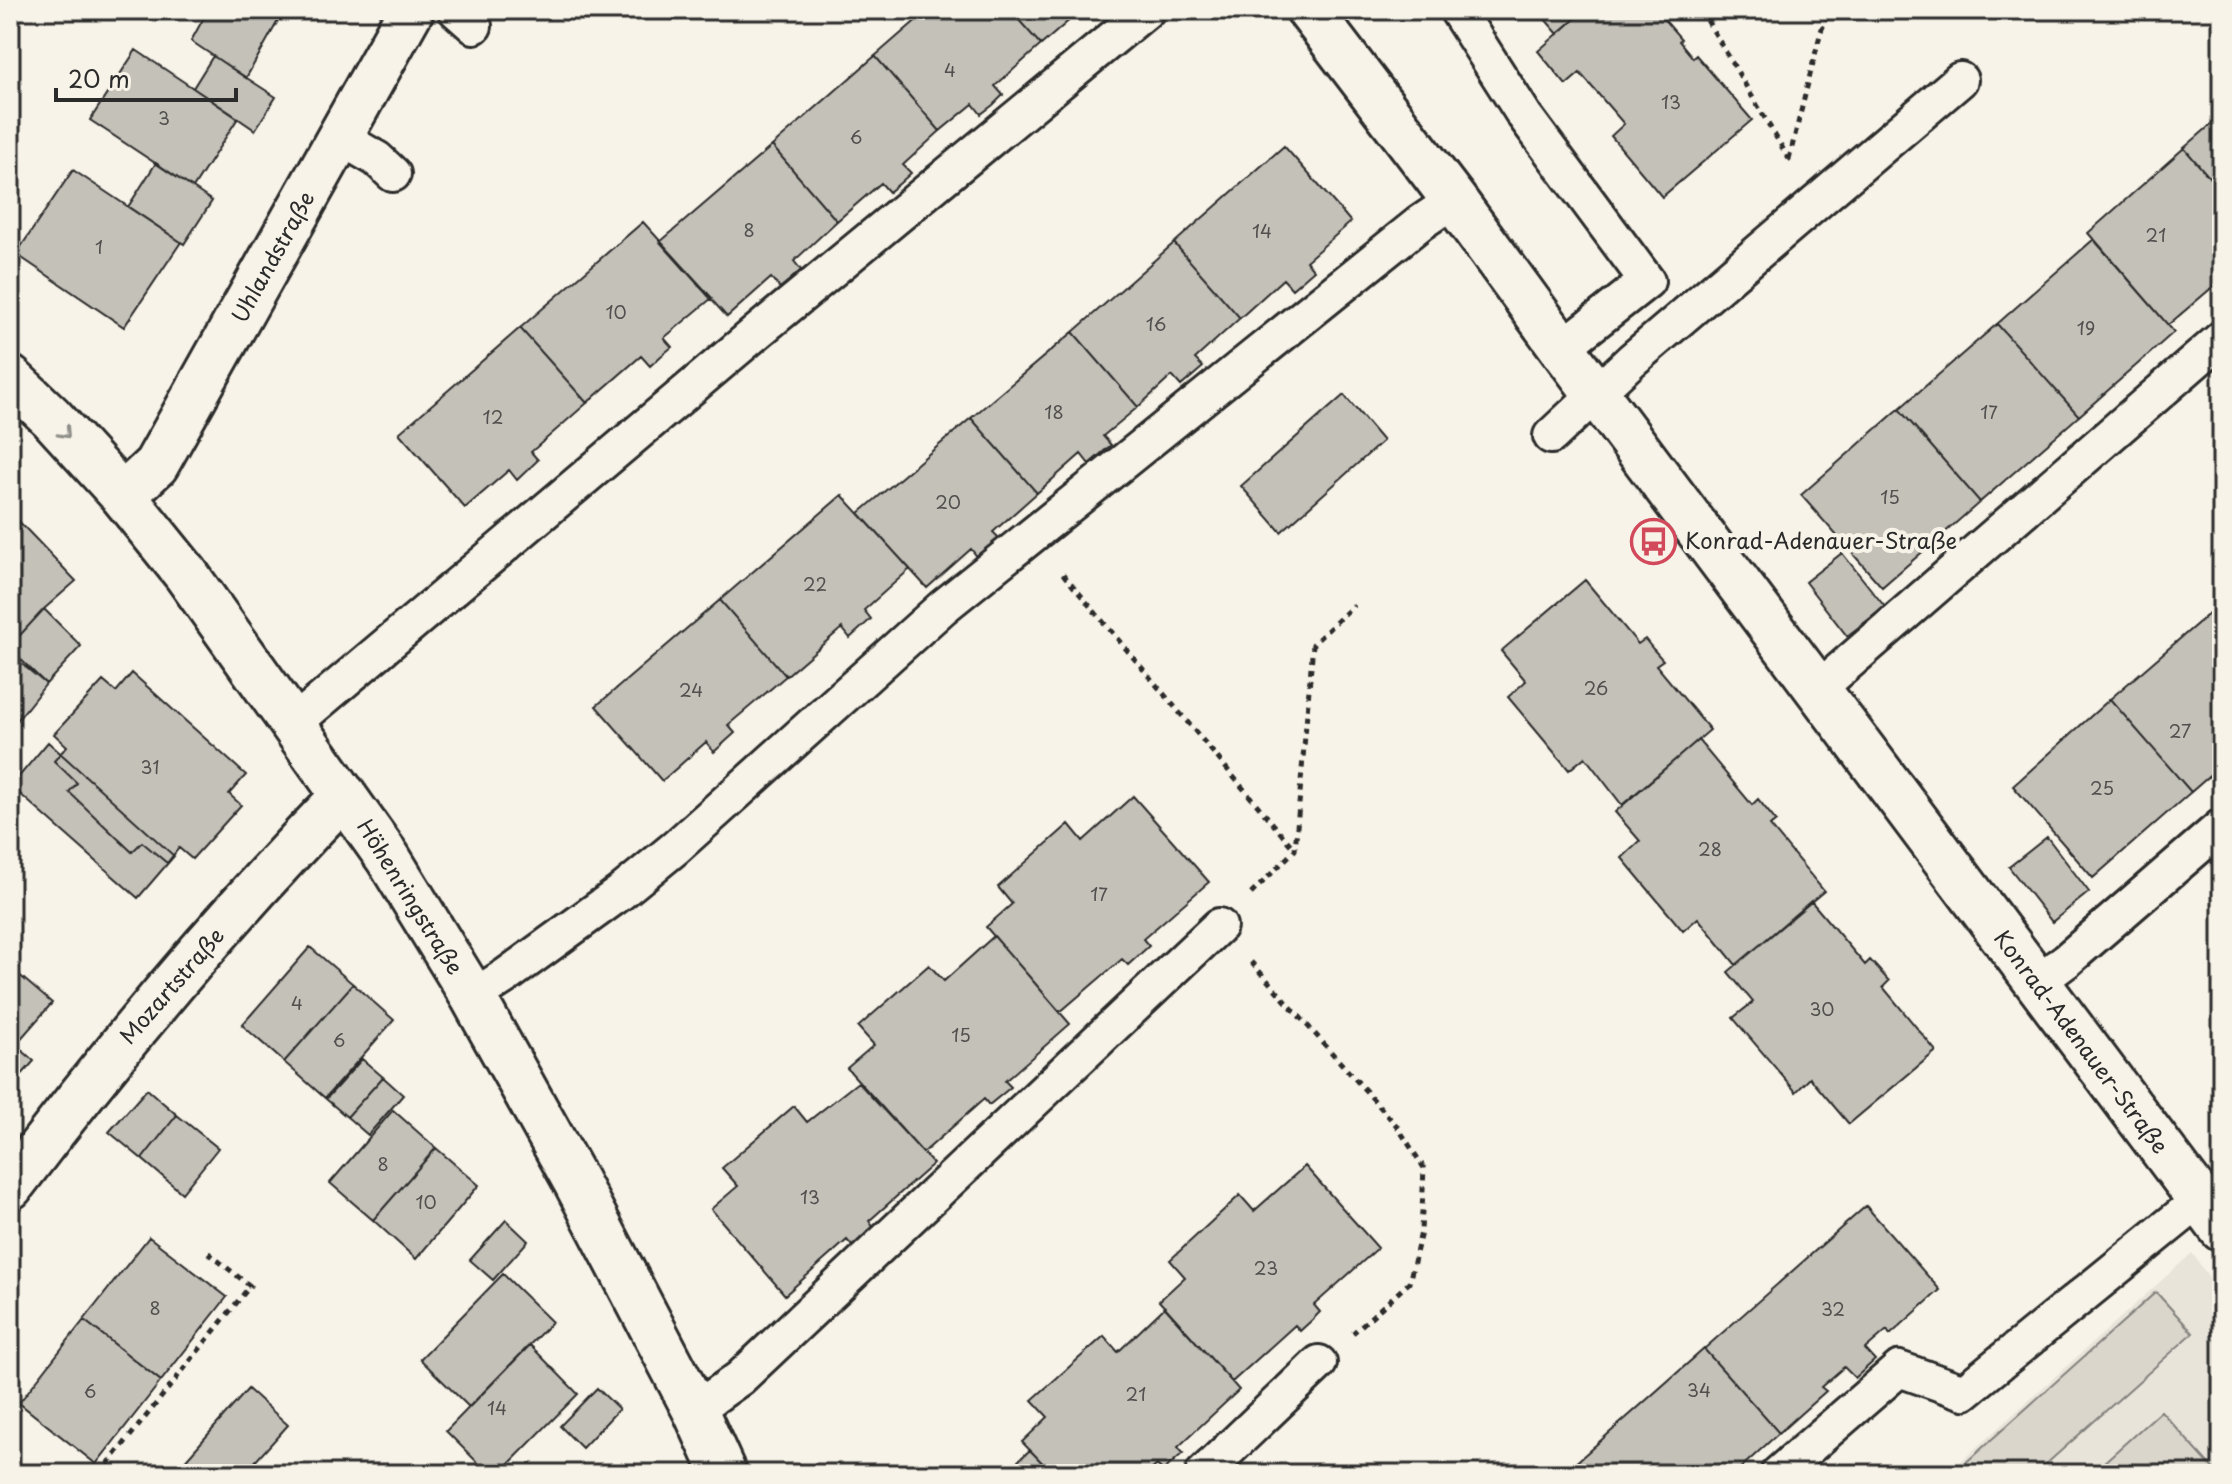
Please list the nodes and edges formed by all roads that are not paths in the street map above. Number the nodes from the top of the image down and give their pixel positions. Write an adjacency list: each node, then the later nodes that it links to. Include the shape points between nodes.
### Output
1 (411, 10): 6 (street, Uhlandstraße)
2 (1147, 10): 16 (lane)
3 (1309, 10): 8 (street, Konrad-Adenauer-Straße)
4 (1457, 10): 10 (lane, via 1524,115 1647,281)
5 (1960, 80): 12 (lane)
6 (341, 138): 7 (lane); 14 (street, Uhlandstraße, via 156,465)
7 (393, 174)
8 (1454, 200): 10 (street, Konrad-Adenauer-Straße); 21 (lane, via 943,607 620,893)
9 (2222, 338): 15 (lane)
10 (1562, 348): 12 (street, Konrad-Adenauer-Straße)
11 (10, 378): 14 (street, Höhenringstraße, one-way to 14)
12 (1598, 394): 13 (lane); 15 (street, Konrad-Adenauer-Straße)
13 (1551, 436)
14 (123, 496): 16 (street, Höhenringstraße)
15 (1818, 689): 20 (street, Konrad-Adenauer-Straße)
16 (293, 724): 17 (street, Höhenringstraße)
17 (344, 795): 21 (street, Höhenringstraße); 22 (street, Mozartstraße, via 147,1011)
18 (2222, 826): 20 (lane)
19 (1219, 926): 25 (lane, via 740,1378)
20 (2036, 983): 23 (street, Konrad-Adenauer-Straße)
21 (473, 997): 25 (street, Höhenringstraße)
22 (10, 1187)
23 (2211, 1214): 28 (lane, via 1964,1392 1899,1369)
24 (1319, 1363): 27 (lane)
25 (695, 1410): 26 (street, Höhenringstraße)
26 (724, 1474)
27 (1203, 1474)
28 (1778, 1474)

